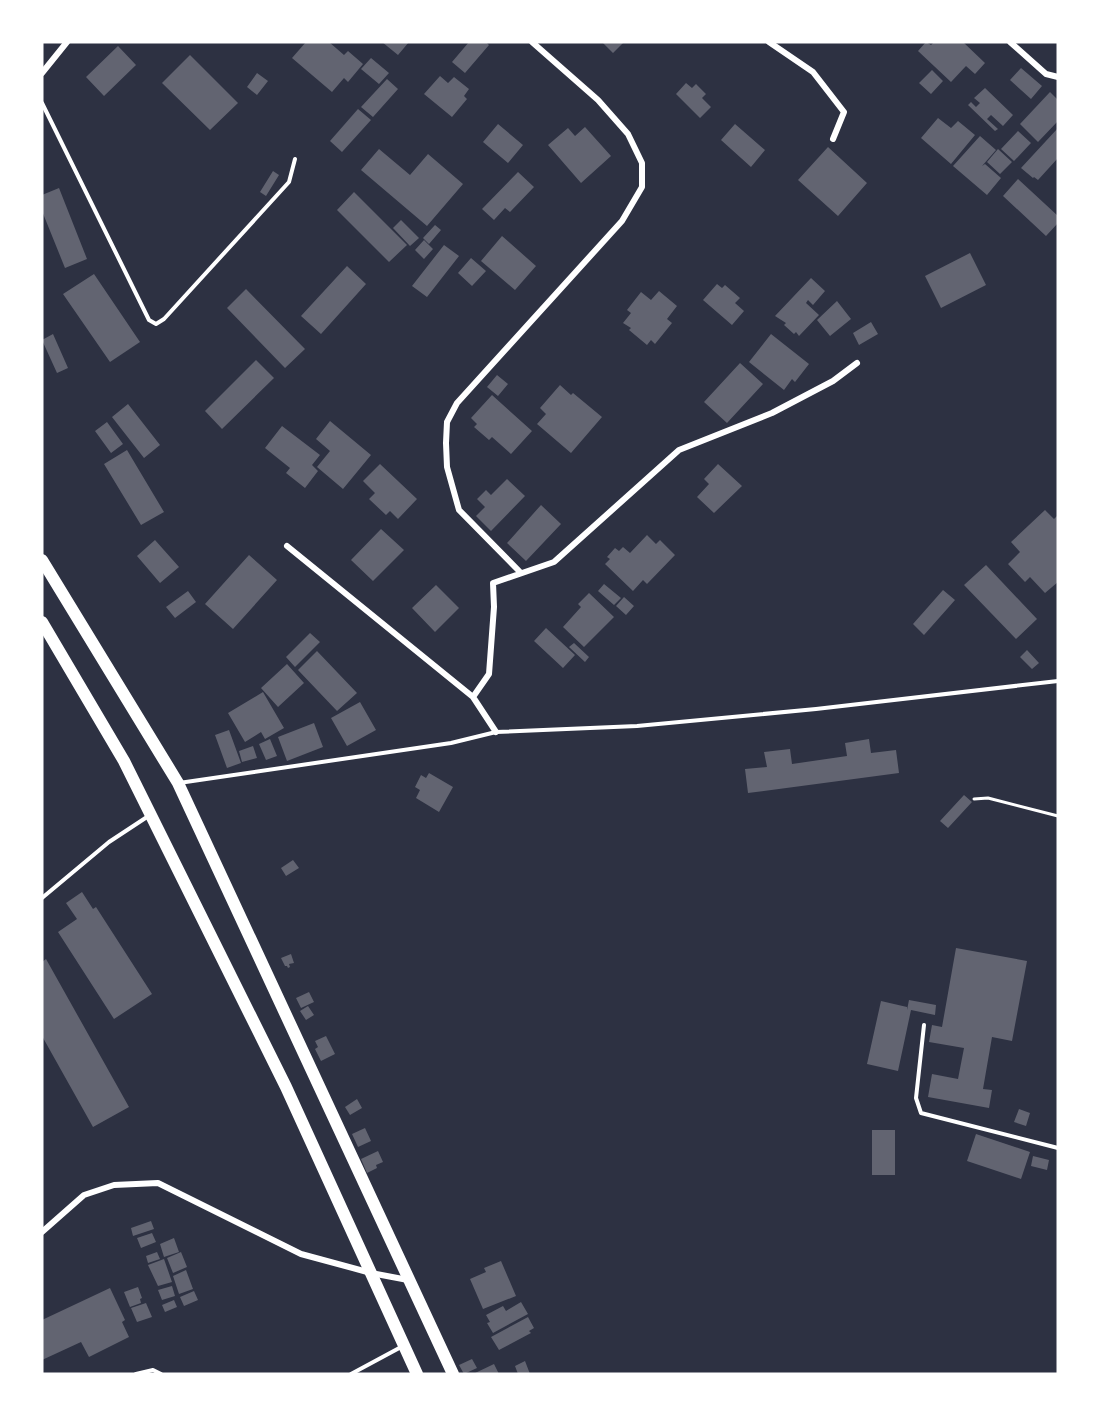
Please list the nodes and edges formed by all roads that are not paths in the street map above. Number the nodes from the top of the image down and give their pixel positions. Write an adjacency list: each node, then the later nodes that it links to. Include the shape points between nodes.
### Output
1 (67, 42): 5 (street)
2 (532, 42): 13 (street, via 598,100 628,134 642,163 642,187 622,221 457,403 447,422 447,467 459,510)
3 (769, 42): 8 (street, via 813,72 844,112)
4 (1010, 42): 6 (street, via 1046,74)
5 (42, 73)
6 (1058, 77)
7 (42, 103): 9 (lane, via 149,320 156,324 289,182)
8 (833, 139)
9 (295, 159)
10 (856, 363): 13 (street, via 833,381 772,413 679,450 554,562)
11 (287, 546): 16 (street)
12 (42, 560): 18 (highway)
13 (521, 573): 16 (street, via 493,583 489,674)
14 (42, 622): 19 (highway, via 124,761)
15 (1058, 681): 17 (lane, via 637,726)
16 (472, 697): 17 (street)
17 (496, 732): 18 (lane, via 451,743)
18 (178, 783): 25 (highway)
19 (151, 815): 20 (lane); 24 (highway, via 286,1087)
20 (42, 898)
21 (924, 1025): 22 (lane, via 916,1098 921,1113)
22 (1058, 1148)
23 (42, 1232): 24 (street, via 84,1195 114,1185 158,1183 301,1254)
24 (371, 1273): 25 (street); 26 (highway)
25 (409, 1280): 31 (highway)
26 (404, 1346): 29 (lane); 30 (highway)
27 (136, 1374): 28 (lane, via 153,1370)
28 (161, 1374)
29 (351, 1374)
30 (417, 1374)
31 (453, 1374)

